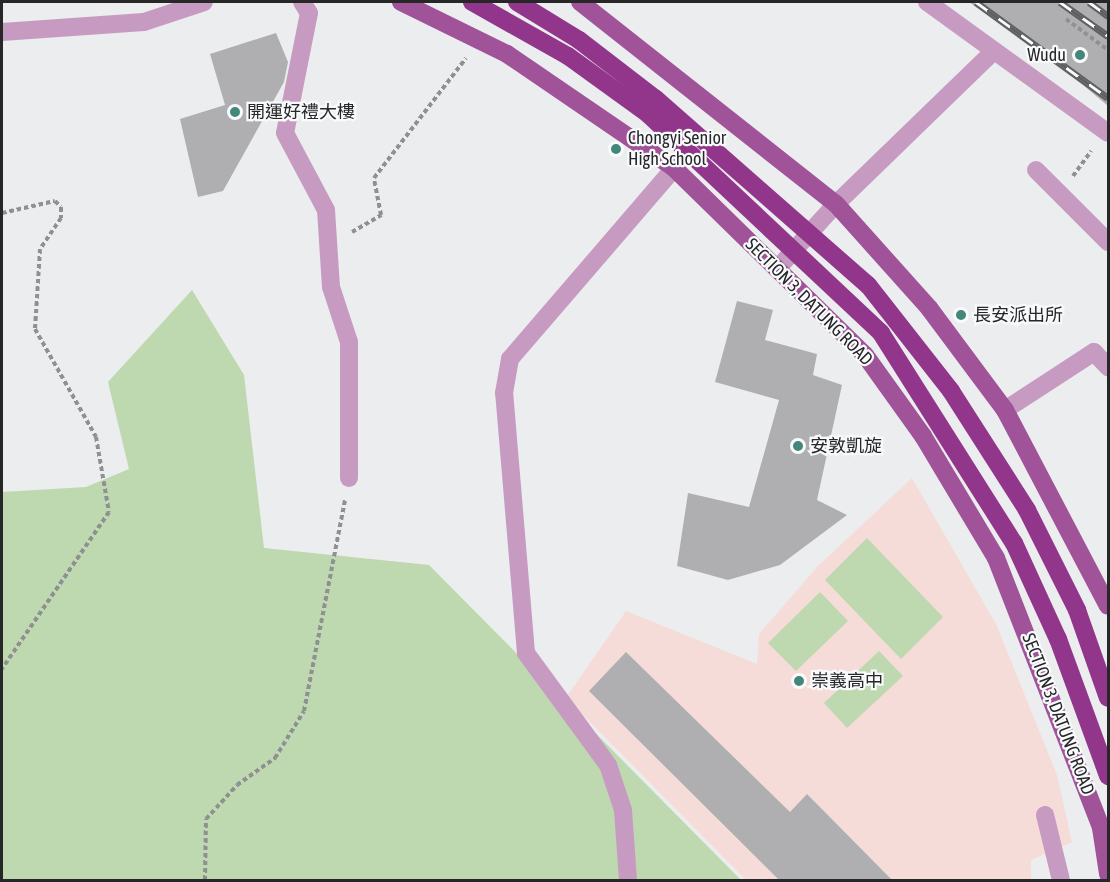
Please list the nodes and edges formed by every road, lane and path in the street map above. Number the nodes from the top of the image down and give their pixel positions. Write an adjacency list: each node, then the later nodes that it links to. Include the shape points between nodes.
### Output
1 (204, 2): 9 (street, via 144,22)
2 (302, 2): 19 (street, via 309,13 285,133 326,210)
3 (401, 2): 10 (main road, SECTION 3, DATUNG ROAD)
4 (472, 2): 28 (highway, via 568,56 648,114 852,302 908,371 1014,543 1058,639)
5 (517, 2): 27 (highway, via 579,40 656,99 868,285 951,392 1027,510 1077,610)
6 (580, 2): 17 (main road)
7 (927, 2): 12 (street)
8 (1066, 19): 11 (path)
9 (2, 32)
10 (477, 40): 14 (main road, SECTION 3, DATUNG ROAD, via 572,95); 19 (path, via 449,87 375,178 381,215 359,230)
11 (1108, 50)
12 (994, 51): 13 (street); 17 (street)
13 (1108, 133): 16 (path, via 1079,163)
14 (674, 168): 21 (main road, SECTION 3, DATUNG ROAD); 32 (street, via 510,358 504,393 526,653 608,765 623,810)
15 (1036, 170): 16 (street)
16 (1065, 199): 20 (street)
17 (836, 204): 21 (street); 23 (main road, via 929,308)
18 (2, 213): 26 (path, via 55,201 61,207 61,218 40,249 35,329 96,437 109,512)
19 (330, 237): 24 (street, via 331,287 349,342)
20 (1108, 242)
21 (777, 269): 30 (main road, SECTION 3, DATUNG ROAD, via 865,355 923,436 996,558 1101,828)
22 (1108, 368): 23 (street, via 1094,352)
23 (1005, 410): 25 (main road)
24 (349, 478): 31 (path, via 304,711 275,758 237,785 206,819)
25 (1108, 606)
26 (2, 669)
27 (1108, 698)
28 (1108, 776)
29 (1045, 815): 33 (street)
30 (1108, 874)
31 (205, 880)
32 (628, 880)
33 (1061, 880)

